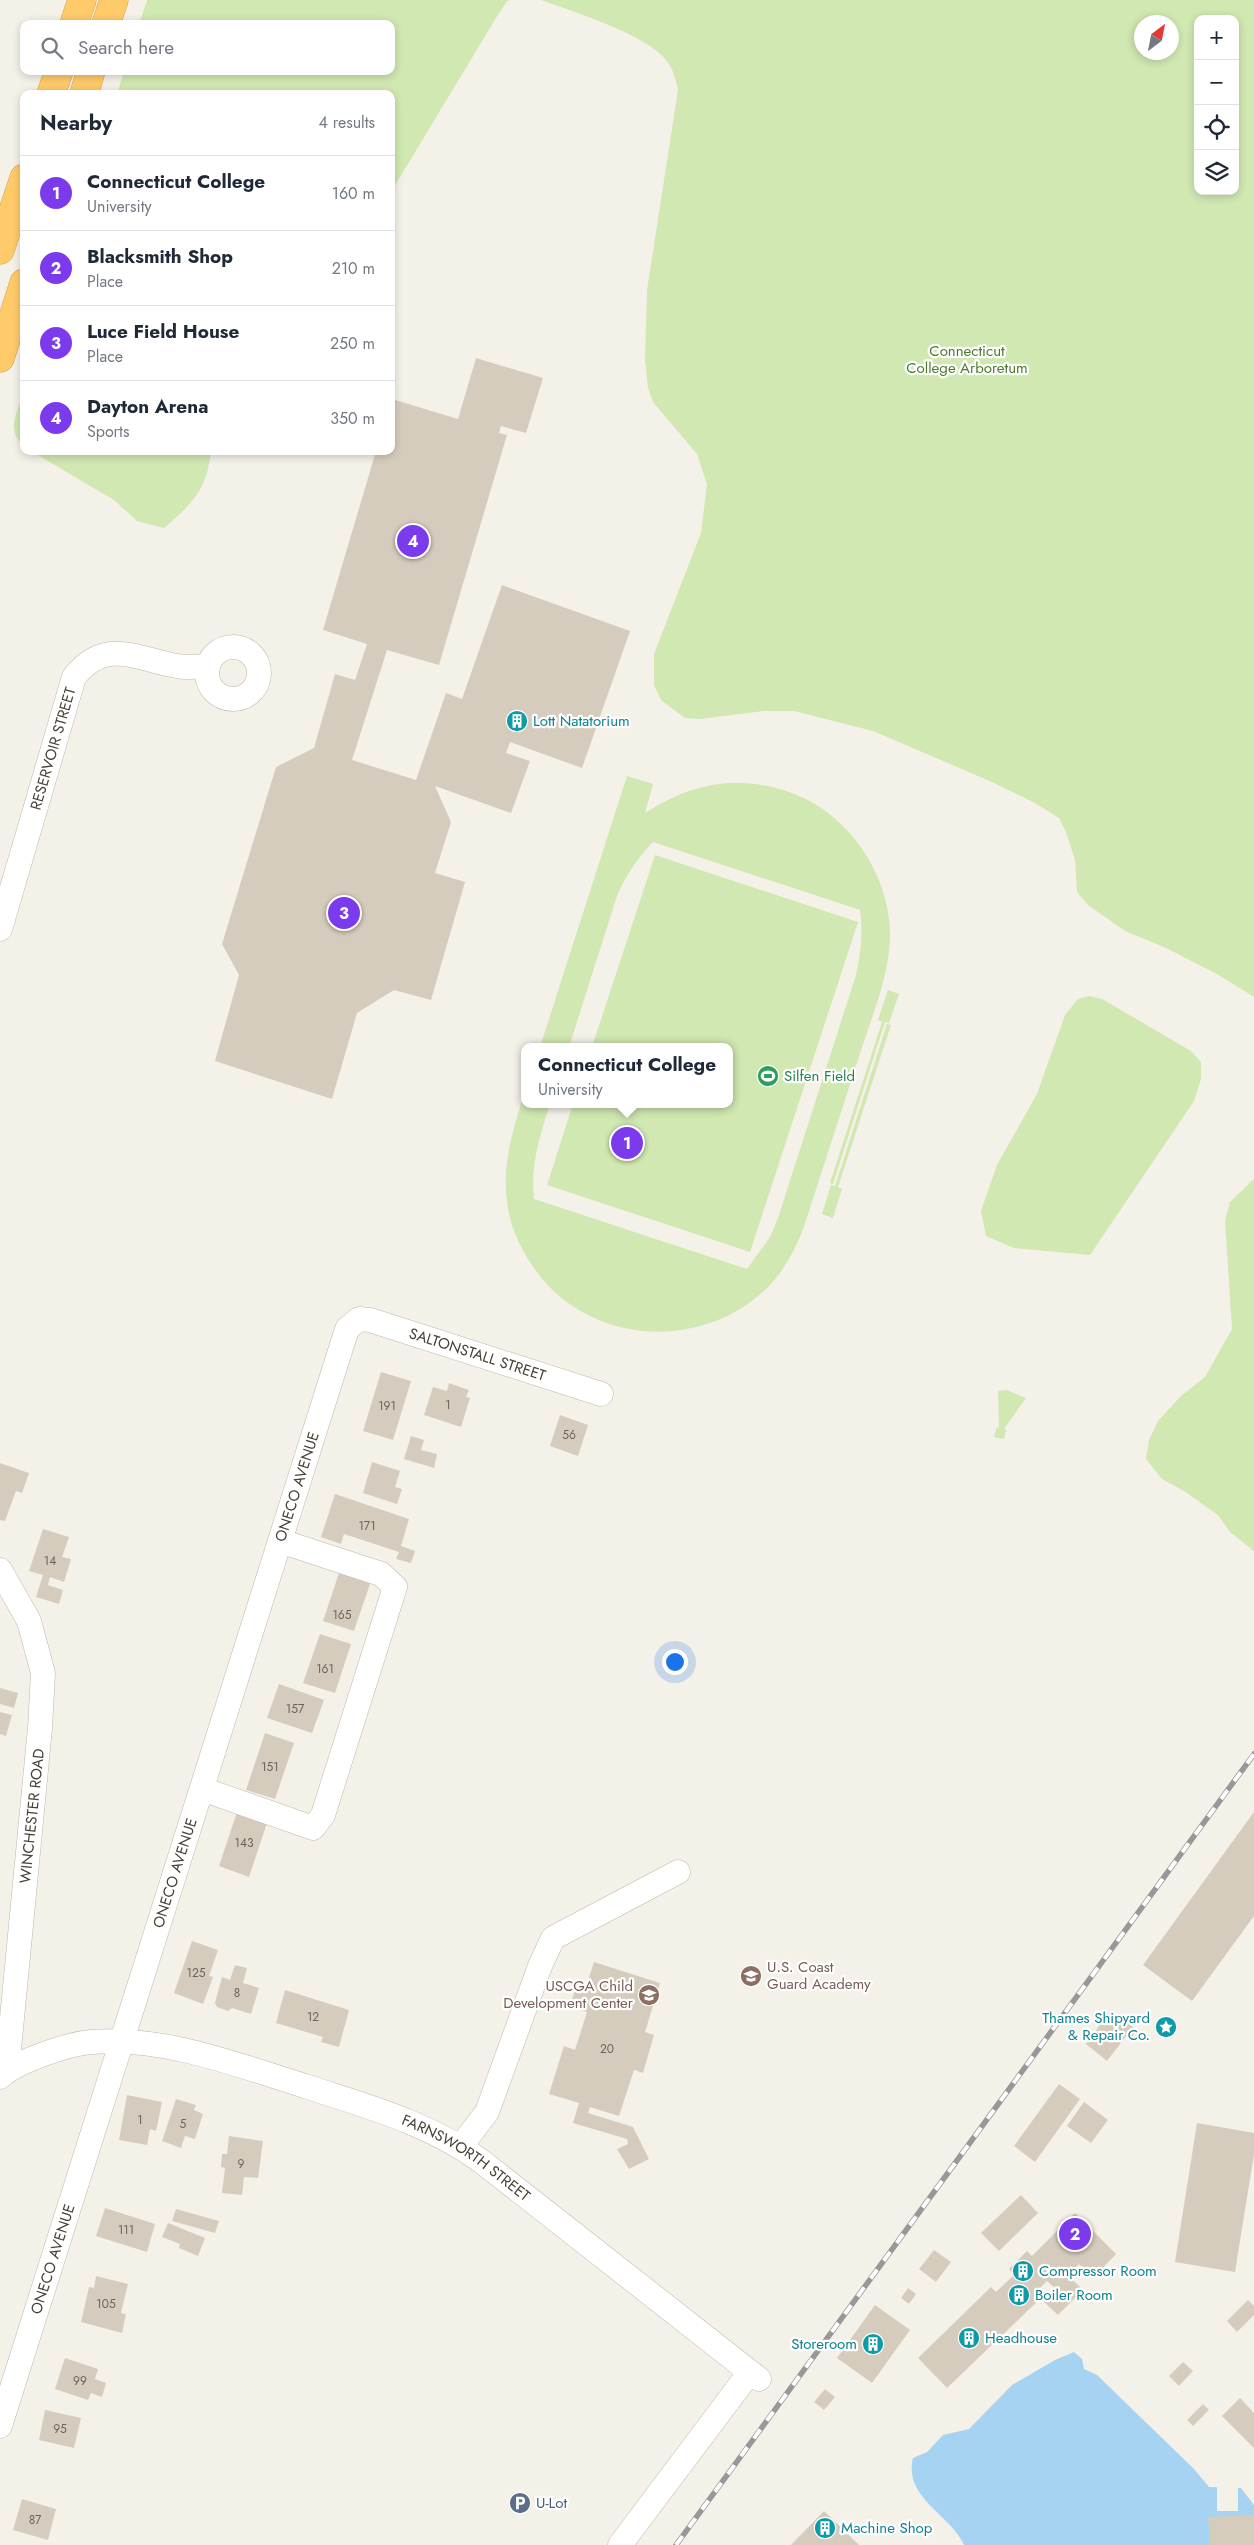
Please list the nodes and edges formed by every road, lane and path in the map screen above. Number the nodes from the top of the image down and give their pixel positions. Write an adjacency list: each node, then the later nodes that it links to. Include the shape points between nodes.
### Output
1 (82, 0): 3 (highway)
2 (114, 0): 4 (highway)
3 (75, 20)
4 (107, 20)
5 (58, 75): 7 (highway)
6 (90, 75): 8 (highway)
7 (53, 90)
8 (85, 90)
9 (20, 190): 10 (highway)
10 (0, 250)
11 (20, 296): 12 (highway)
12 (0, 358)
13 (208, 667): 14 (street, RESERVOIR STREET, via 178,666 112,652 97,657 77,673 70,685)
14 (0, 929)
15 (354, 1321): 16 (street, SALTONSTALL STREET, via 370,1320); 17 (street, ONECO AVENUE, via 347,1329)
16 (601, 1394)
17 (280, 1541): 19 (street, ONECO AVENUE); 19 (street, via 381,1574 395,1587 356,1711 323,1815 313,1828)
18 (0, 1570): 22 (street, WINCHESTER ROAD, via 29,1621 43,1673)
19 (202, 1789): 21 (street, ONECO AVENUE)
20 (678, 1872): 23 (street, via 553,1938 487,2112)
21 (122, 2042): 22 (street, FARNSWORTH STREET, via 90,2042 54,2052); 23 (street, FARNSWORTH STREET, via 202,2055 274,2076 400,2117); 24 (street, ONECO AVENUE)
22 (4, 2073)
23 (461, 2146): 25 (street, FARNSWORTH STREET, via 754,2375)
24 (0, 2426)
25 (620, 2545)

